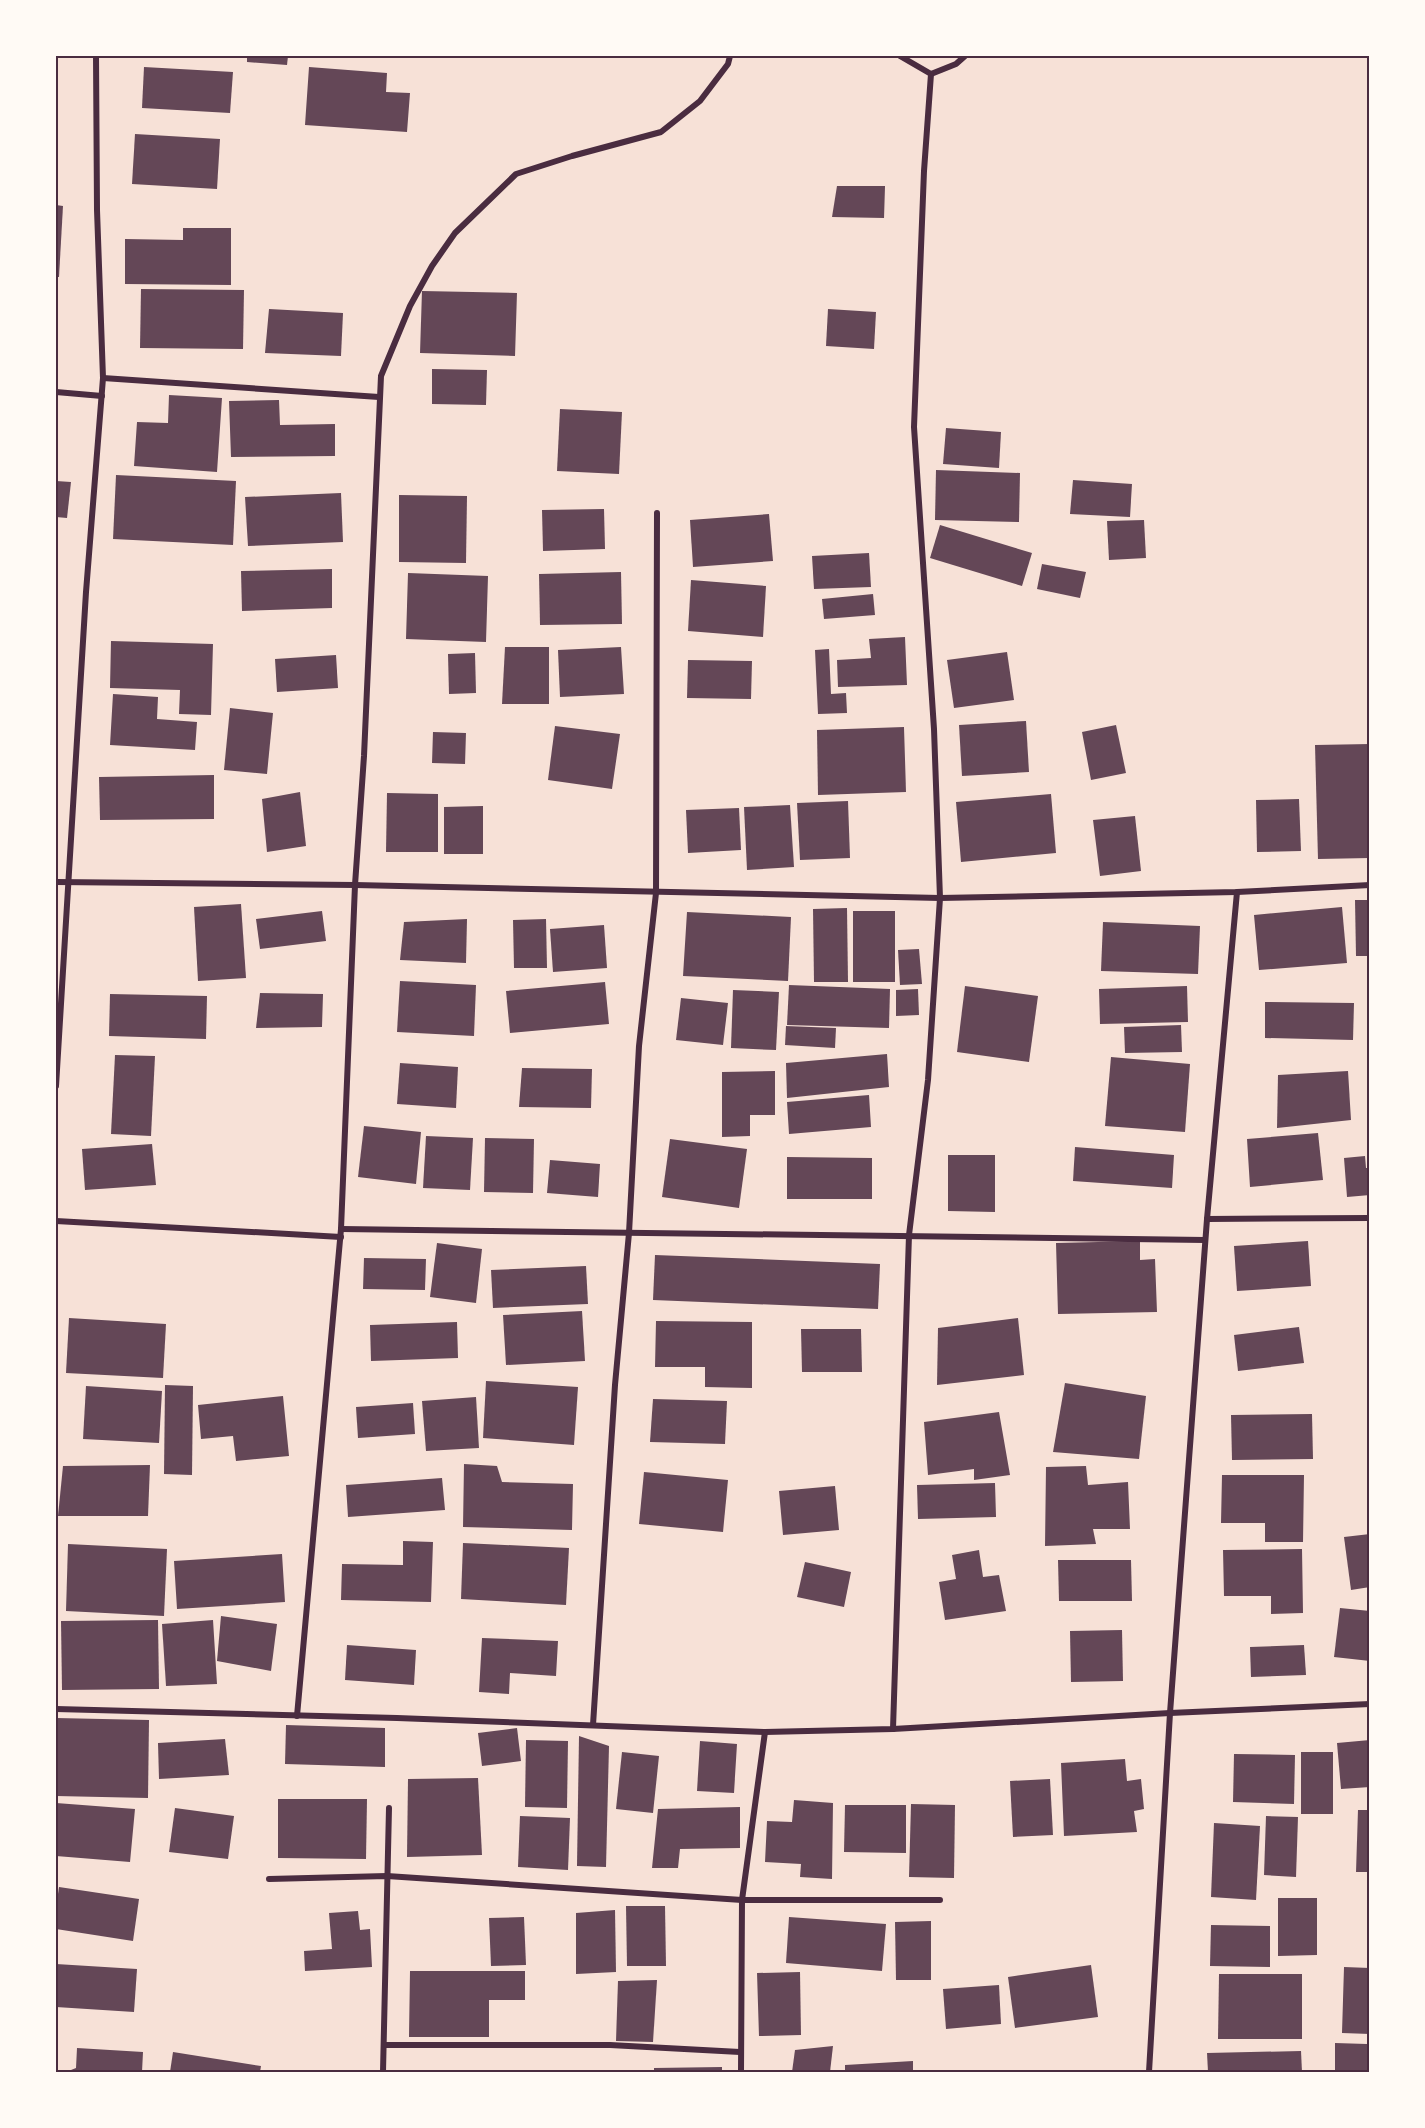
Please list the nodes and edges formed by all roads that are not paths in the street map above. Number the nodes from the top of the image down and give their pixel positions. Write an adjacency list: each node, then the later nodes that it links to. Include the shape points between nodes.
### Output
1 (96, 56): 6 (street)
2 (730, 56): 9 (street, via 700,101 661,132 516,174 455,233 410,306 381,376)
3 (900, 56): 5 (street)
4 (965, 56): 5 (street)
5 (931, 74): 17 (street, via 914,428 934,729)
6 (103, 378): 8 (street); 9 (street)
7 (56, 392): 8 (street)
8 (102, 396): 12 (street)
9 (379, 397): 13 (street)
10 (657, 513): 16 (street)
11 (56, 882): 12 (street)
12 (69, 884): 13 (street); 18 (street)
13 (355, 885): 16 (street); 22 (street)
14 (1370, 885): 15 (street)
15 (1238, 892): 17 (street); 20 (street)
16 (656, 893): 17 (street); 23 (street, via 639,1046)
17 (940, 898): 24 (street, via 928,1080)
18 (56, 1086)
19 (1370, 1218): 20 (street)
20 (1207, 1219): 26 (street)
21 (56, 1221): 25 (street)
22 (341, 1229): 23 (street); 25 (street)
23 (629, 1233): 24 (street); 31 (street)
24 (909, 1235): 26 (street); 32 (street)
25 (341, 1237): 30 (street)
26 (1206, 1240): 29 (street)
27 (1370, 1704): 29 (street)
28 (56, 1709): 30 (street)
29 (1170, 1713): 32 (street); 43 (street)
30 (297, 1716): 31 (street)
31 (593, 1725): 33 (street)
32 (893, 1729): 33 (street)
33 (765, 1732): 37 (street)
34 (389, 1808): 35 (street)
35 (387, 1876): 36 (street); 37 (street); 39 (street)
36 (269, 1880)
37 (742, 1900): 38 (street); 40 (street)
38 (940, 1900)
39 (384, 2045): 40 (street, via 610,2045); 41 (street)
40 (740, 2052): 42 (street)
41 (383, 2073)
42 (741, 2073)
43 (1149, 2073)

